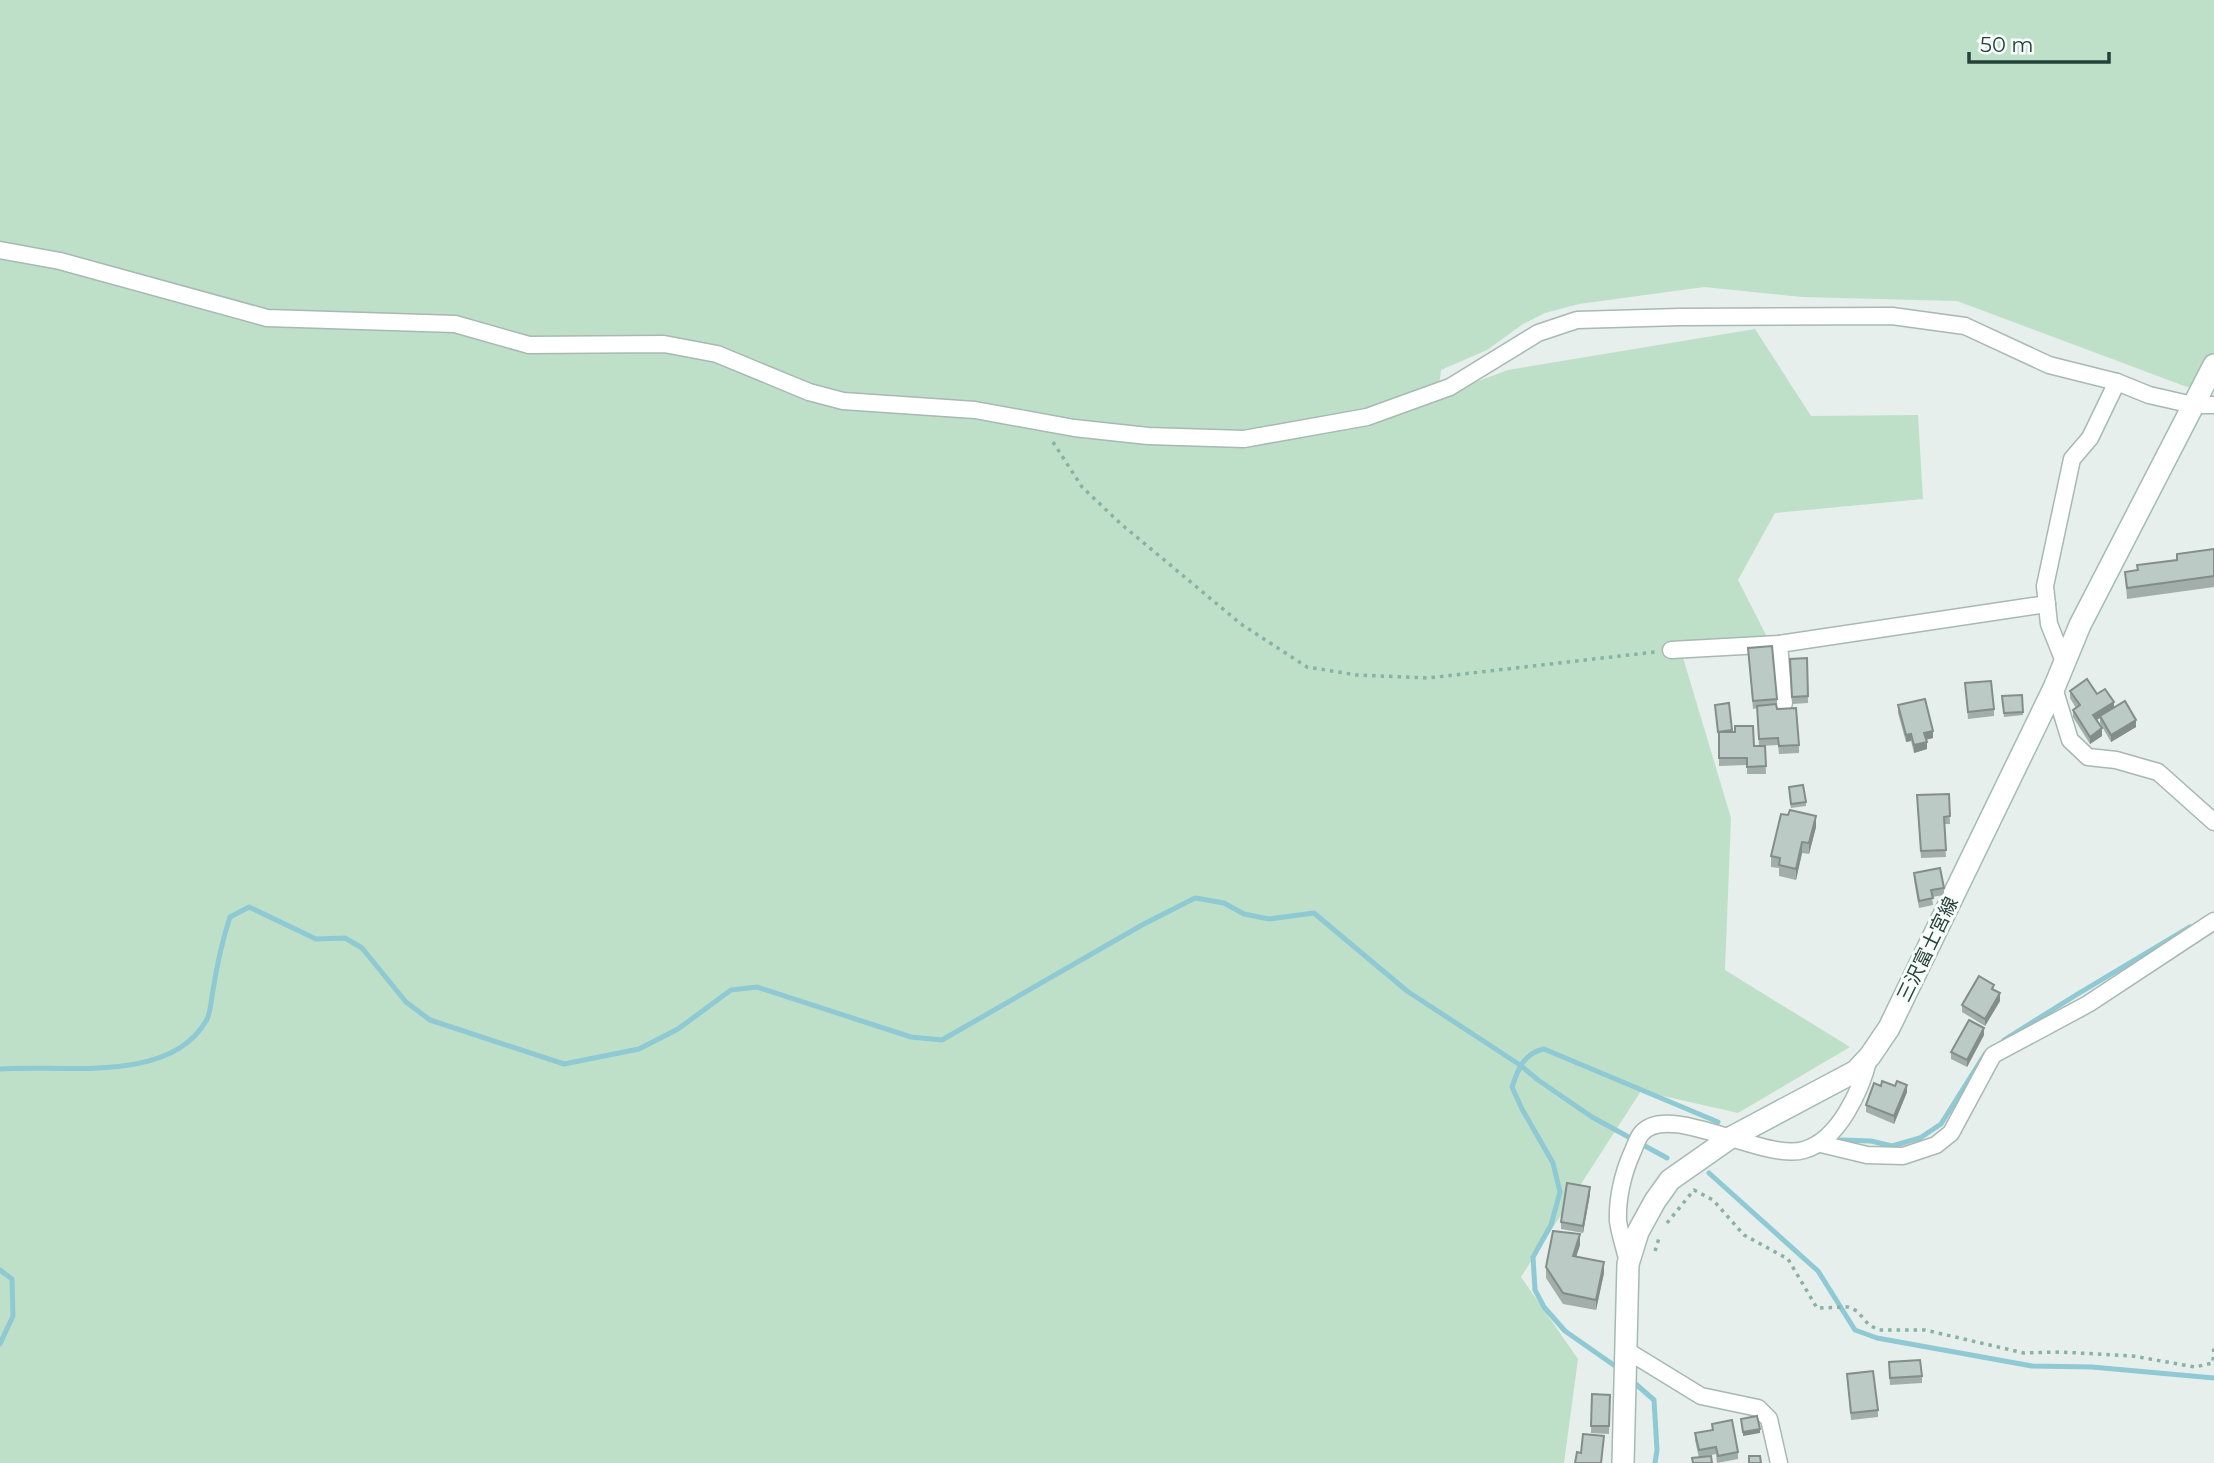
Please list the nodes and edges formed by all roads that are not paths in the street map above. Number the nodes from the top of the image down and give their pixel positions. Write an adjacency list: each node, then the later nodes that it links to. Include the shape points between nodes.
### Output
1 (0, 250): 3 (street, via 60,261 267,318 455,324 529,345 664,344 717,354 843,401 975,410 1148,436 1244,439 1367,417 1450,387 1538,333 1577,320 1892,316 1965,326 2049,365)
2 (2214, 365): 4 (main road, 三沢富士宮線)
3 (2117, 382): 4 (street, via 2149,395); 5 (street, via 2090,438 2072,459 2045,586)
4 (2203, 405): 8 (main road, 三沢富士宮線, via 2080,625)
5 (2047, 604): 6 (street); 8 (street, via 2049,624)
6 (1779, 644): 7 (street); 10 (street)
7 (1671, 650)
8 (2065, 664): 9 (main road, 三沢富士宮線)
9 (2054, 688): 11 (street, via 2070,740 2088,757 2158,772); 13 (main road, 三沢富士宮線, via 1889,1028)
10 (1784, 703)
11 (2214, 822)
12 (2214, 921): 15 (street, via 2088,1004 1993,1055 1951,1133 1936,1145 1903,1156 1867,1155)
13 (1870, 1056): 14 (main road, 三沢富士宮線, via 1856,1071); 15 (street, via 1863,1083 1848,1111)
14 (1730, 1139): 15 (street, via 1782,1152); 16 (main road, 三沢富士宮線, via 1670,1180 1638,1232); 16 (street, via 1693,1126 1661,1122 1642,1132 1620,1196 1618,1220)
15 (1821, 1144)
16 (1628, 1264): 17 (main road, 三沢富士宮線)
17 (1626, 1355): 18 (main road, 三沢富士宮線); 19 (street, via 1701,1396 1758,1408 1769,1419)
18 (1623, 1463)
19 (1779, 1463)

